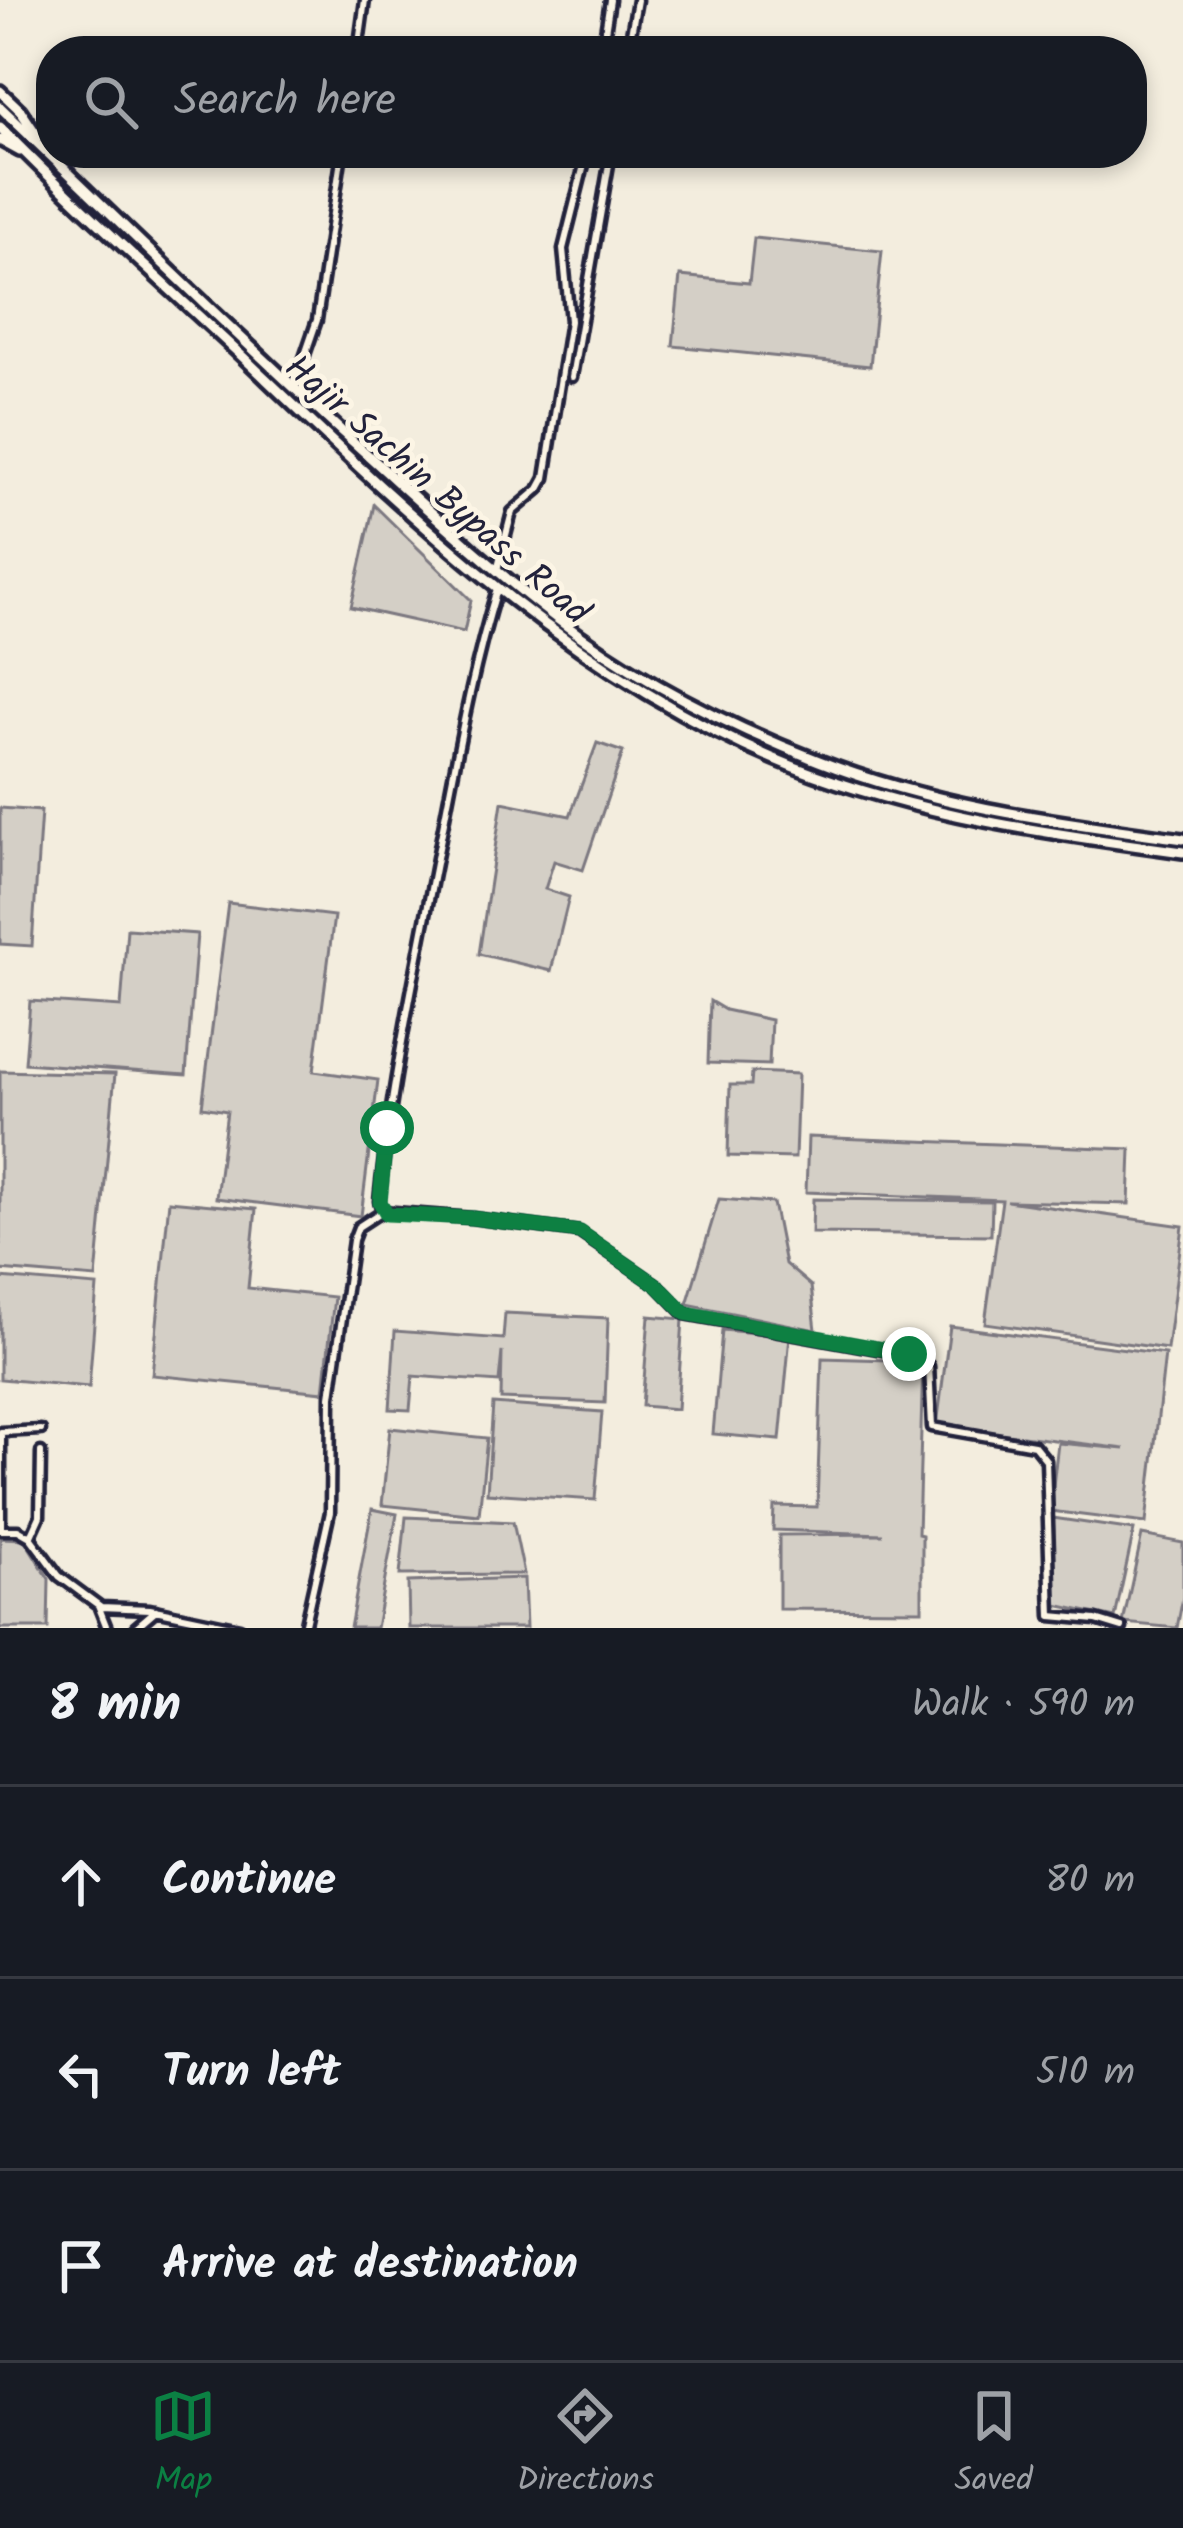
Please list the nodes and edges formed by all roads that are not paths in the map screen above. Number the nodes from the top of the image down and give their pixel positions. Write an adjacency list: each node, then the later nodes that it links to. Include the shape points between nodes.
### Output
1 (365, 0): 4 (street)
2 (610, 0): 5 (street)
3 (637, 0): 6 (street)
4 (360, 36)
5 (604, 36)
6 (631, 36)
7 (0, 91): 10 (highway)
8 (0, 107): 12 (highway)
9 (0, 127): 13 (highway, Hajir Sachin Bypass Road)
10 (36, 135)
11 (0, 140): 13 (highway)
12 (36, 142)
13 (30, 156): 14 (highway, Hajir Sachin Bypass Road)
14 (36, 162)
15 (43, 168): 23 (highway, Hajir Sachin Bypass Road)
16 (64, 168): 21 (highway)
17 (340, 168): 21 (street, via 317,320)
18 (583, 168): 22 (street, via 563,249 570,321 545,478 512,512)
19 (608, 168): 20 (street)
20 (572, 377)
21 (294, 387): 22 (highway)
22 (497, 570): 24 (highway, via 645,677 822,763 983,809)
23 (497, 589): 25 (highway, Hajir Sachin Bypass Road, via 654,699 793,766 980,823); 26 (street, via 400,1040)
24 (1183, 839)
25 (1183, 852)
26 (382, 1211): 36 (street, via 353,1240 331,1396 330,1512); 37 (street, via 580,1232 685,1313 922,1357 932,1427 1034,1445 1046,1460 1052,1616)
27 (41, 1430): 29 (street, via 1,1432)
28 (41, 1452): 30 (street, via 40,1516)
29 (0, 1530): 30 (street)
30 (30, 1537): 31 (street, via 59,1576)
31 (98, 1606): 32 (street); 33 (street)
32 (156, 1610): 34 (street); 35 (street)
33 (107, 1628)
34 (135, 1628)
35 (240, 1628)
36 (304, 1628)
37 (1122, 1628)

